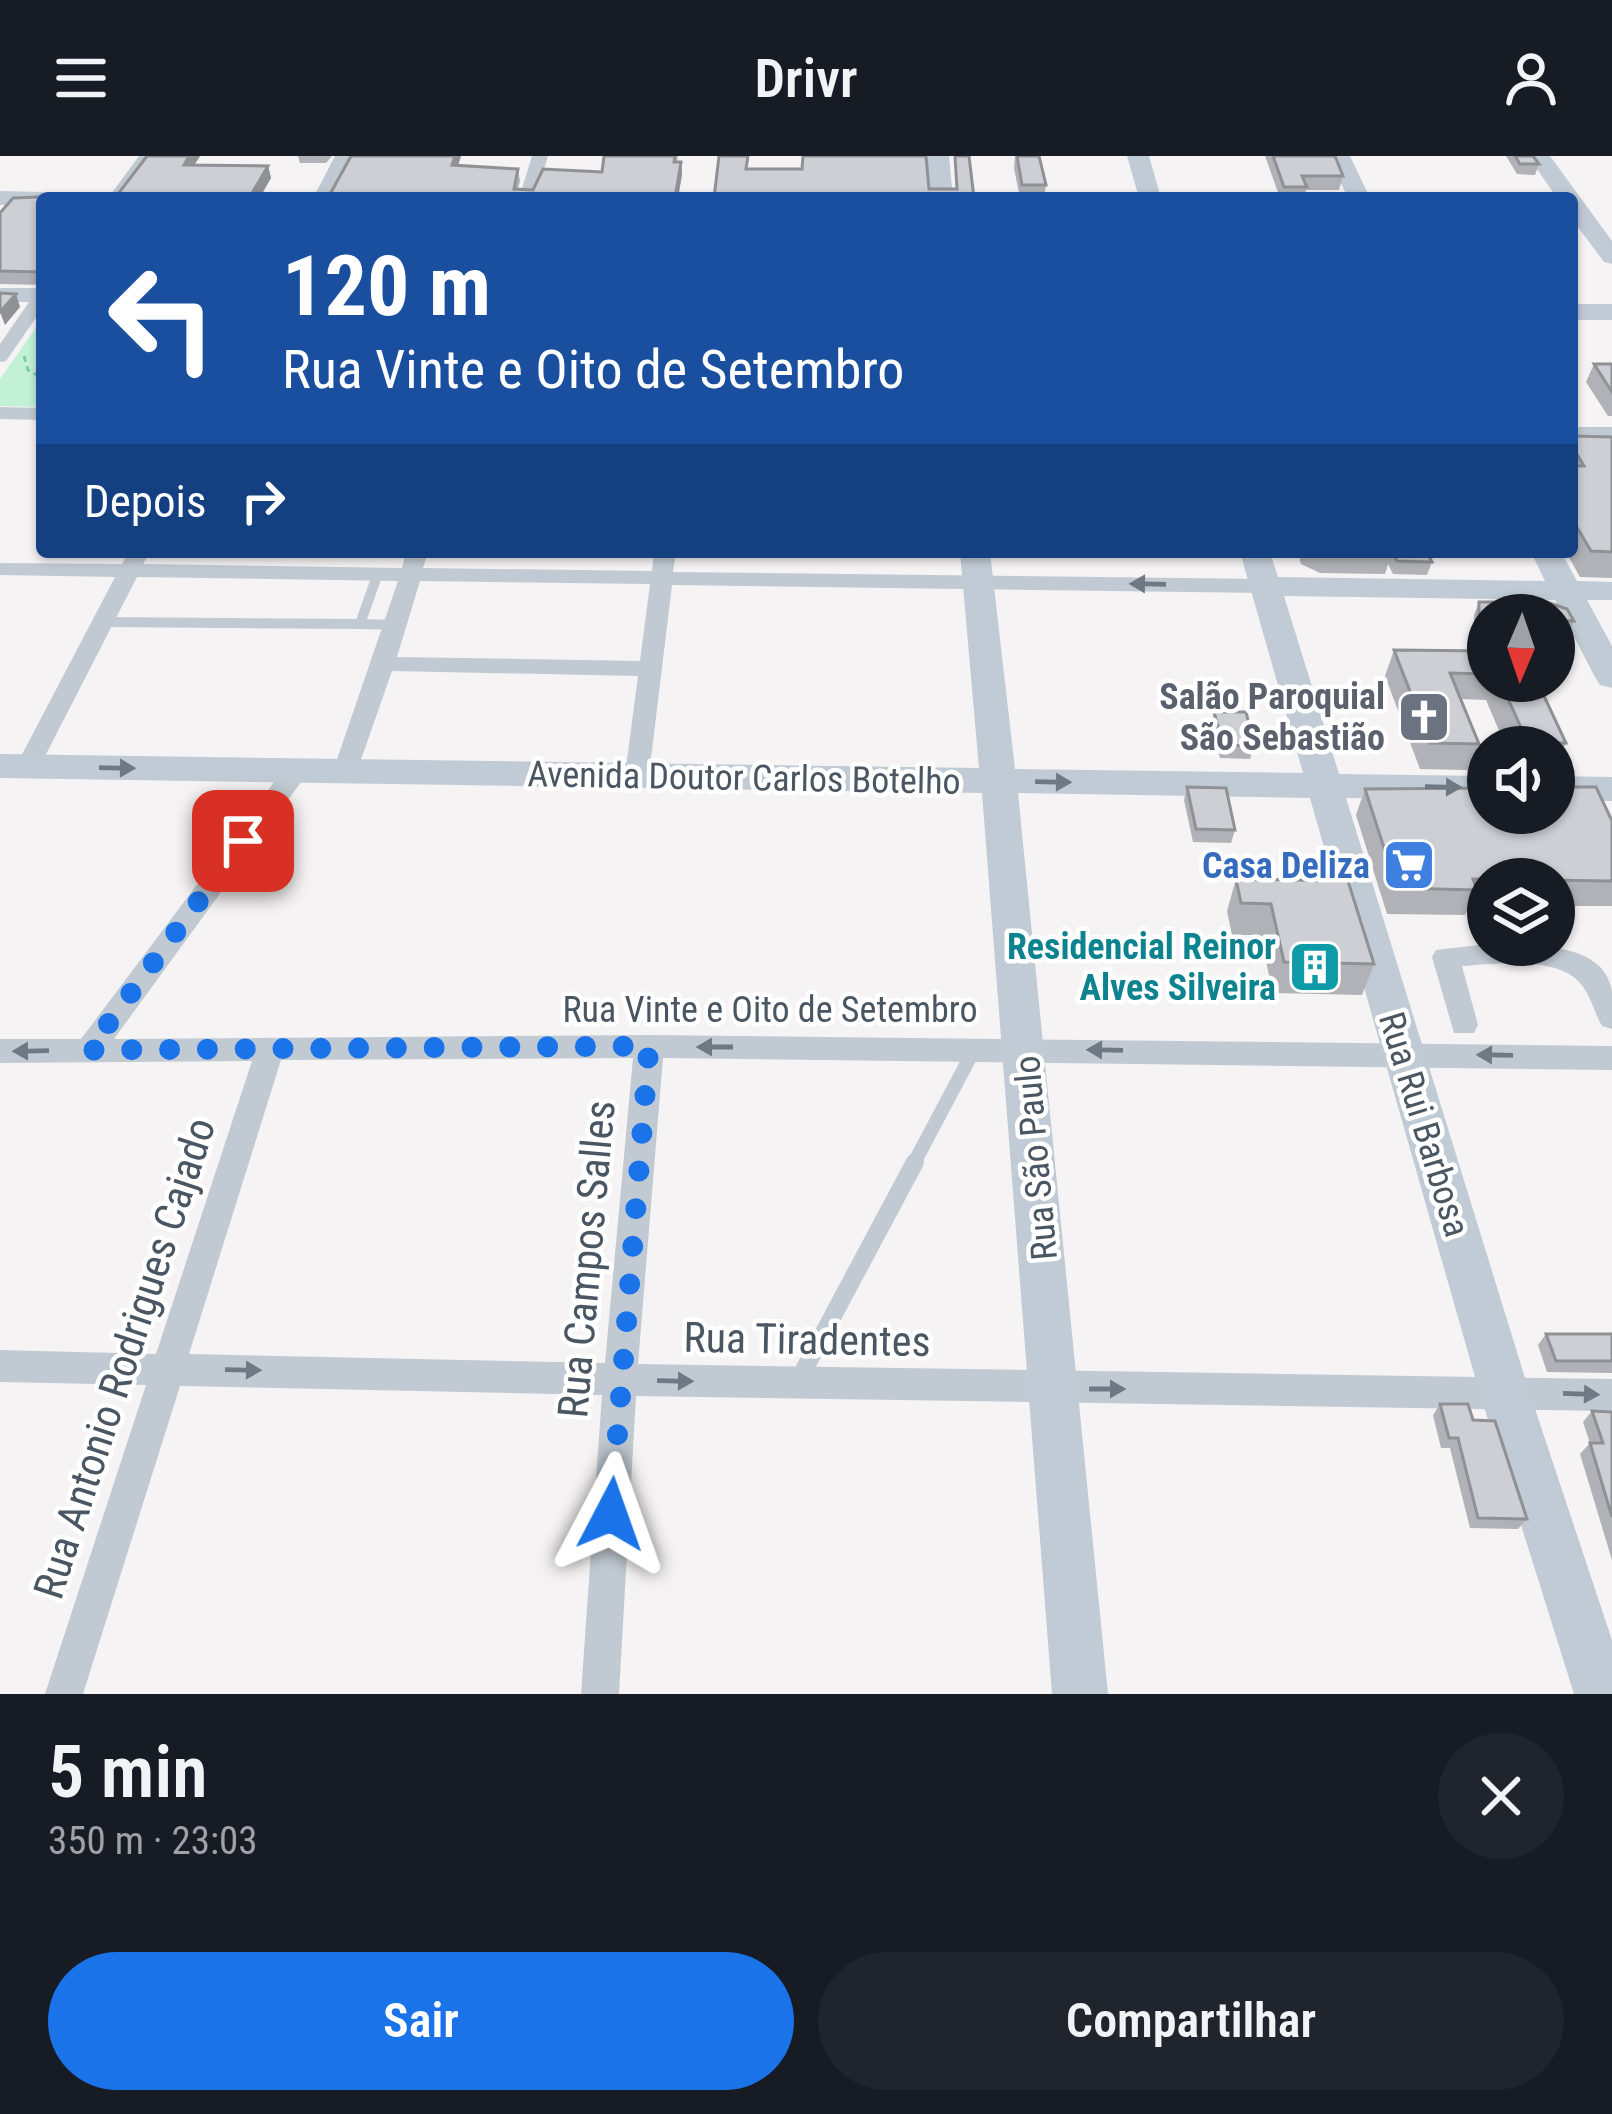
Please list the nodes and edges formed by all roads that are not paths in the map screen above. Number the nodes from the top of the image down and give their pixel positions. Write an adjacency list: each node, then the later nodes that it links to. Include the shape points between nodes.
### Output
1 (147, 156): 8 (street)
2 (343, 156): 9 (street)
3 (540, 156): 10 (street)
4 (938, 156): 11 (main road)
5 (1138, 156): 12 (main road)
6 (1339, 156): 13 (main road)
7 (1539, 156): 14 (main road)
8 (120, 192)
9 (324, 192)
10 (529, 192)
11 (941, 192)
12 (1148, 192)
13 (1356, 192)
14 (1563, 192)
15 (0, 198): 16 (main road)
16 (36, 199)
17 (1578, 207): 18 (main road)
18 (1611, 211)
19 (1578, 214): 20 (main road)
20 (1612, 257)
21 (0, 295): 22 (main road)
22 (36, 296)
23 (36, 305): 26 (street)
24 (1578, 312): 25 (main road)
25 (1612, 312)
26 (0, 357)
27 (0, 413): 28 (street)
28 (36, 414)
29 (1578, 433): 30 (street)
30 (1612, 434)
31 (1549, 558): 39 (main road)
32 (135, 561): 36 (street); 38 (street); 41 (street)
33 (414, 563): 34 (street); 38 (street); 43 (street)
34 (664, 564): 35 (street); 45 (street)
35 (977, 567): 37 (street, one-way to 35); 51 (main road, Rua São Paulo)
36 (0, 569)
37 (1260, 569): 39 (main road); 52 (main road, Rua Rui Barbosa)
38 (378, 573): 42 (lane)
39 (1567, 590): 40 (main road); 46 (main road)
40 (1612, 591)
41 (104, 622): 42 (lane); 47 (street)
42 (360, 624): 43 (lane)
43 (397, 626): 44 (street)
44 (384, 664): 45 (street); 48 (street)
45 (652, 669): 50 (street)
46 (1612, 677)
47 (14, 766): 49 (main road, Avenida Doutor Carlos Botelho, one-way to 49)
48 (345, 771): 49 (main road, Avenida Doutor Carlos Botelho); 50 (main road, Avenida Doutor Carlos Botelho)
49 (295, 772): 62 (street)
50 (638, 776): 51 (main road, Avenida Doutor Carlos Botelho)
51 (998, 781): 52 (main road, Avenida Doutor Carlos Botelho, one-way to 52); 61 (main road, Rua São Paulo)
52 (1323, 786): 53 (main road, Avenida Doutor Carlos Botelho, one-way to 53); 64 (main road, Rua Rui Barbosa)
53 (1467, 788)
54 (1575, 788): 55 (main road)
55 (1612, 789)
56 (1612, 1018): 57 (street, via 1585,969 1570,962 1472,953 1446,957)
57 (1464, 1025)
58 (649, 1046): 59 (street, Rua Vinte e Oito de Setembro, one-way to 58); 60 (street, Rua Vinte e Oito de Setembro); 68 (street, Rua Campos Salles)
59 (975, 1048): 61 (street, Rua Vinte e Oito de Setembro); 69 (lane)
60 (270, 1049): 62 (street, Rua Vinte e Oito de Setembro); 67 (street, Rua Antonio Rodrigues Cajado)
61 (1026, 1049): 64 (street, Rua Vinte e Oito de Setembro, one-way to 61); 70 (main road, Rua São Paulo)
62 (89, 1050): 63 (street, Rua Vinte e Oito de Setembro, one-way to 63)
63 (0, 1051)
64 (1405, 1056): 65 (street, Rua Vinte e Oito de Setembro, one-way to 64); 71 (main road, Rua Rui Barbosa)
65 (1612, 1058)
66 (0, 1366): 67 (street, Rua Tiradentes)
67 (171, 1368): 68 (street, Rua Tiradentes, one-way to 68); 73 (street, Rua Antonio Rodrigues Cajado)
68 (620, 1380): 69 (street, Rua Tiradentes, one-way to 69); 74 (street, Rua Campos Salles)
69 (797, 1383): 70 (street, Rua Tiradentes)
70 (1054, 1389): 71 (street, Rua Tiradentes, one-way to 71); 75 (main road, Rua São Paulo)
71 (1504, 1391): 72 (street, Rua Tiradentes, one-way to 72); 76 (main road, Rua Rui Barbosa)
72 (1612, 1395)
73 (64, 1694)
74 (600, 1694)
75 (1079, 1694)
76 (1603, 1694)

